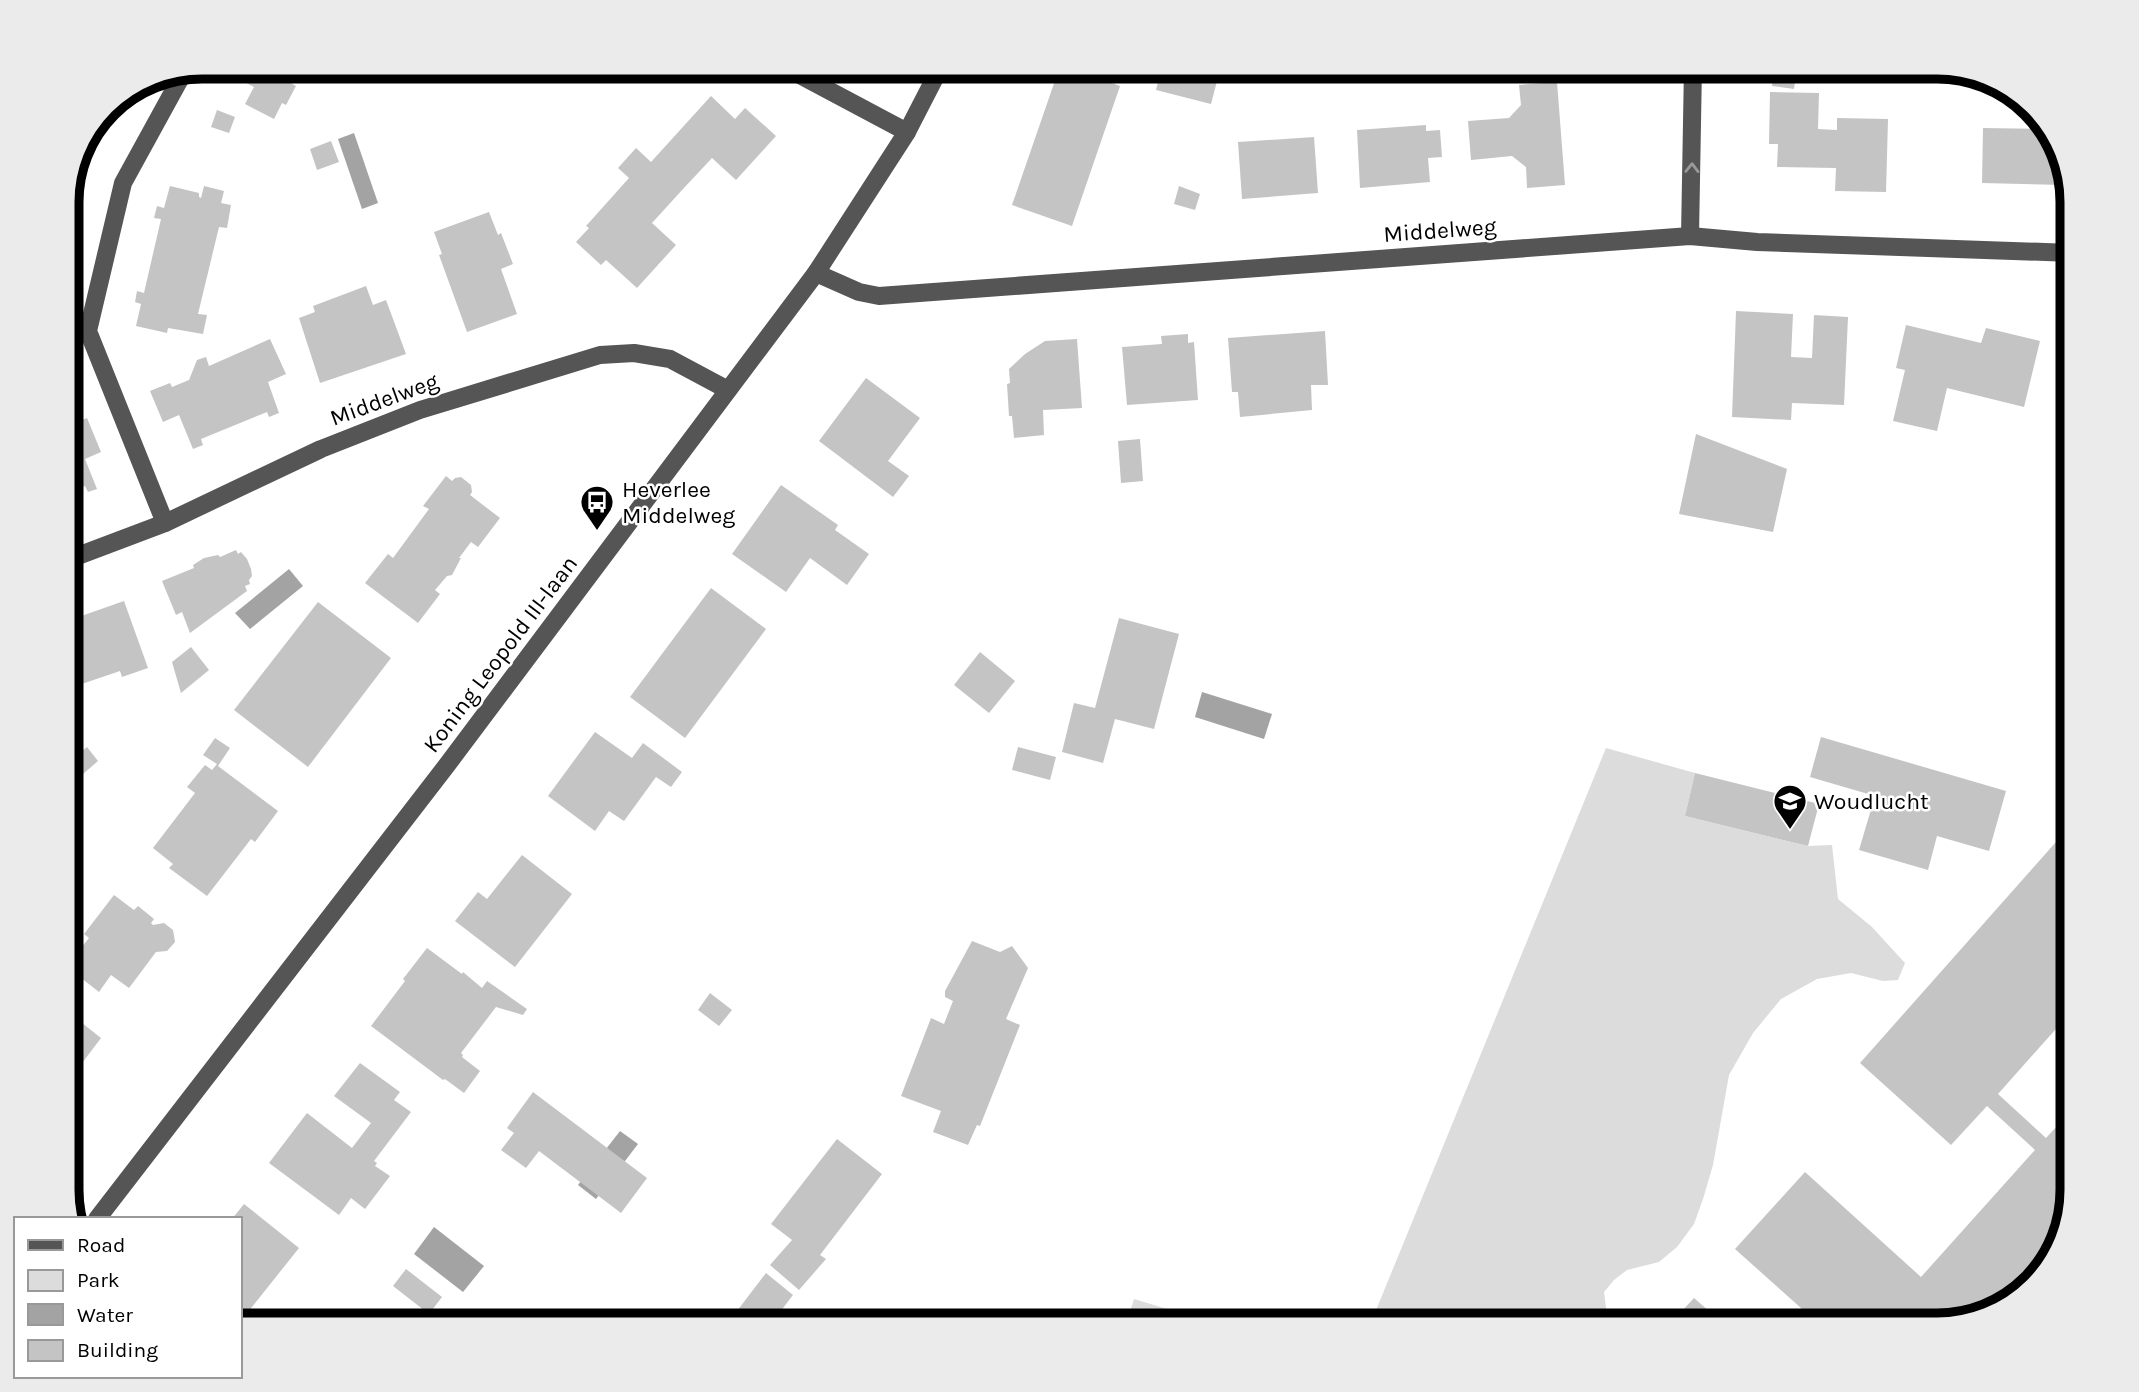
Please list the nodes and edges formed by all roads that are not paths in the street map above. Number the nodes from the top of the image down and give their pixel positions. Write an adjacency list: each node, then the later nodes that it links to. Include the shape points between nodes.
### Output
1 (807, 79): 5 (street)
2 (934, 79): 5 (street, Koning Leopold III-laan)
3 (1693, 79): 6 (street, one-way to 3)
4 (179, 81): 10 (street, via 123,183 88,331)
5 (907, 132): 8 (street, Koning Leopold III-laan)
6 (1690, 236): 7 (street, Middelweg); 8 (street, Middelweg, via 879,296)
7 (2060, 253)
8 (816, 273): 9 (street, Koning Leopold III-laan)
9 (728, 390): 10 (street, Middelweg, via 670,359 634,353 600,355 420,410 321,449); 12 (street, Koning Leopold III-laan, via 447,765)
10 (165, 523): 11 (street, Middelweg)
11 (79, 555)
12 (99, 1217)

